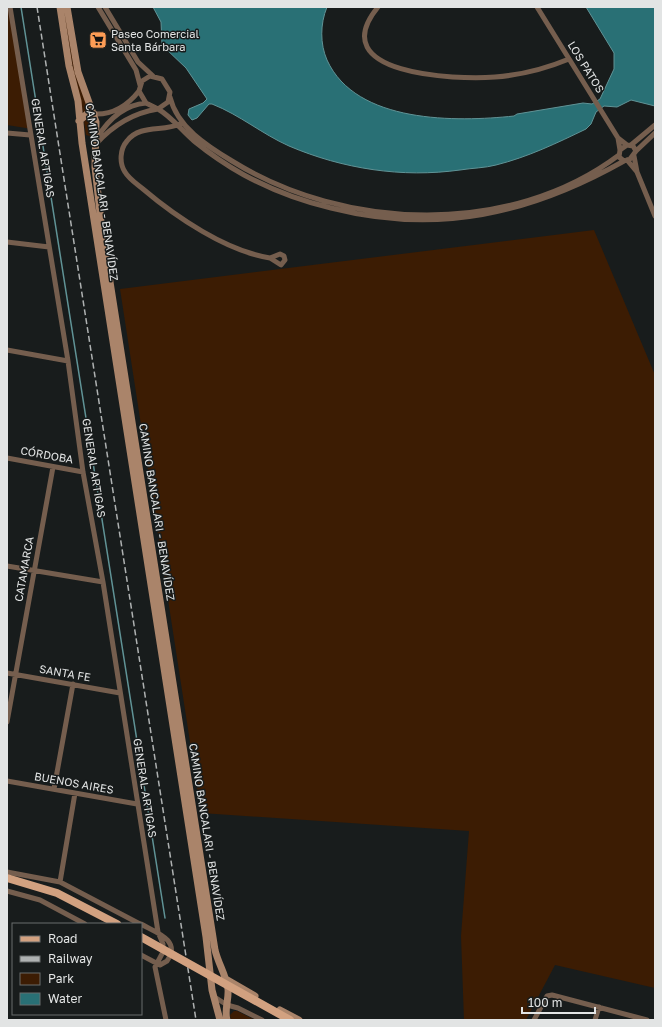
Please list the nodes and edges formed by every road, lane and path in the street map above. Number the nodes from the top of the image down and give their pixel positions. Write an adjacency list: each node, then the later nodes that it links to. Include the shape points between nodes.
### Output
1 (10, 7): 22 (street, GENERAL ARTIGAS)
2 (60, 7): 17 (main road, CAMINO BANCALARI - BENAVÍDEZ, via 69,66 78,101)
3 (67, 7): 16 (main road, CAMINO BANCALARI - BENAVÍDEZ, via 78,72)
4 (98, 7): 10 (street)
5 (105, 7): 9 (street)
6 (378, 7): 8 (street, via 365,26 367,47 379,60 402,68 464,78 494,77 541,70)
7 (537, 7): 8 (street, LOS PATOS)
8 (569, 59): 24 (street, LOS PATOS)
9 (142, 67): 10 (street); 11 (street)
10 (136, 70): 12 (street)
11 (153, 76): 12 (street, via 144,79); 13 (street, via 166,83)
12 (140, 88): 14 (street); 16 (street, via 129,102 122,106 106,114)
13 (170, 97): 15 (street, via 165,106); 18 (street)
14 (146, 103): 15 (street); 25 (street, via 134,105 118,113 104,127)
15 (158, 109): 18 (street); 25 (street, via 143,112 124,121)
16 (94, 114): 17 (main road, via 87,114); 25 (main road, CAMINO BANCALARI - BENAVÍDEZ)
17 (79, 121): 23 (main road, CAMINO BANCALARI - BENAVÍDEZ)
18 (180, 124): 31 (street, via 242,171 314,201 390,216 468,214); 35 (street, via 142,130 131,136 123,146 121,154 126,174 170,210 203,230 241,250)
19 (655, 126): 26 (street)
20 (7, 133): 22 (street)
21 (655, 133): 28 (street)
22 (30, 135): 34 (street, GENERAL ARTIGAS)
23 (82, 135): 25 (main road, via 87,140); 70 (main road, CAMINO BANCALARI - BENAVÍDEZ, via 206,937)
24 (618, 138): 26 (street, LOS PATOS); 27 (street, LOS PATOS)
25 (97, 141): 69 (main road, CAMINO BANCALARI - BENAVÍDEZ, via 95,167 98,199 123,369 215,950)
26 (629, 145): 27 (street); 28 (street, LOS PATOS)
27 (620, 152): 29 (street, via 620,158); 31 (street, via 593,172)
28 (635, 153): 29 (street); 30 (street)
29 (626, 160): 30 (street); 31 (street, via 590,180)
30 (637, 172): 32 (street)
31 (543, 197)
32 (655, 216)
33 (7, 242): 34 (street)
34 (49, 247): 37 (street, GENERAL ARTIGAS)
35 (270, 258)
36 (7, 350): 37 (street)
37 (68, 361): 40 (street, GENERAL ARTIGAS)
38 (7, 458): 39 (street, CÓRDOBA)
39 (53, 467): 40 (street, CÓRDOBA); 42 (street, CATAMARCA)
40 (83, 472): 43 (street, GENERAL ARTIGAS)
41 (7, 566): 42 (street)
42 (33, 570): 43 (street); 45 (street, CATAMARCA)
43 (103, 582): 47 (street, GENERAL ARTIGAS)
44 (7, 673): 45 (street, SANTA FE)
45 (15, 674): 46 (street, SANTA FE); 48 (street, CATAMARCA)
46 (73, 684): 47 (street, SANTA FE); 50 (street)
47 (120, 693): 52 (street, GENERAL ARTIGAS)
48 (7, 722)
49 (7, 781): 50 (street, BUENOS AIRES)
50 (54, 789): 51 (street, BUENOS AIRES)
51 (75, 793): 52 (street, BUENOS AIRES); 55 (street)
52 (137, 804): 64 (street, GENERAL ARTIGAS)
53 (7, 872): 55 (street)
54 (7, 878): 58 (main road)
55 (60, 882): 62 (street)
56 (7, 884): 58 (main road)
57 (7, 891): 59 (street, via 40,900)
58 (55, 895): 60 (main road); 61 (main road)
59 (83, 923)
60 (104, 923)
61 (115, 923)
62 (139, 923)
63 (142, 924): 64 (street)
64 (158, 932): 68 (street, GENERAL ARTIGAS, via 163,952); 68 (street, via 166,938 171,952 167,961 160,965)
65 (142, 938): 79 (main road, bridge)
66 (142, 945): 78 (main road)
67 (142, 956): 68 (street)
68 (156, 964): 74 (street)
69 (225, 978): 70 (main road); 72 (main road, CAMINO BANCALARI - BENAVÍDEZ); 80 (main road)
70 (210, 979): 71 (main road, CAMINO BANCALARI - BENAVÍDEZ)
71 (213, 996): 72 (street); 75 (main road, CAMINO BANCALARI - BENAVÍDEZ)
72 (227, 1005): 76 (main road, CAMINO BANCALARI - BENAVÍDEZ); 77 (street)
73 (599, 1007): 81 (street, via 552,994 547,996); 82 (street); 83 (street)
74 (166, 1020)
75 (220, 1020)
76 (227, 1020)
77 (262, 1020)
78 (279, 1020)
79 (290, 1020)
80 (299, 1020)
81 (534, 1020)
82 (595, 1020)
83 (647, 1020)

